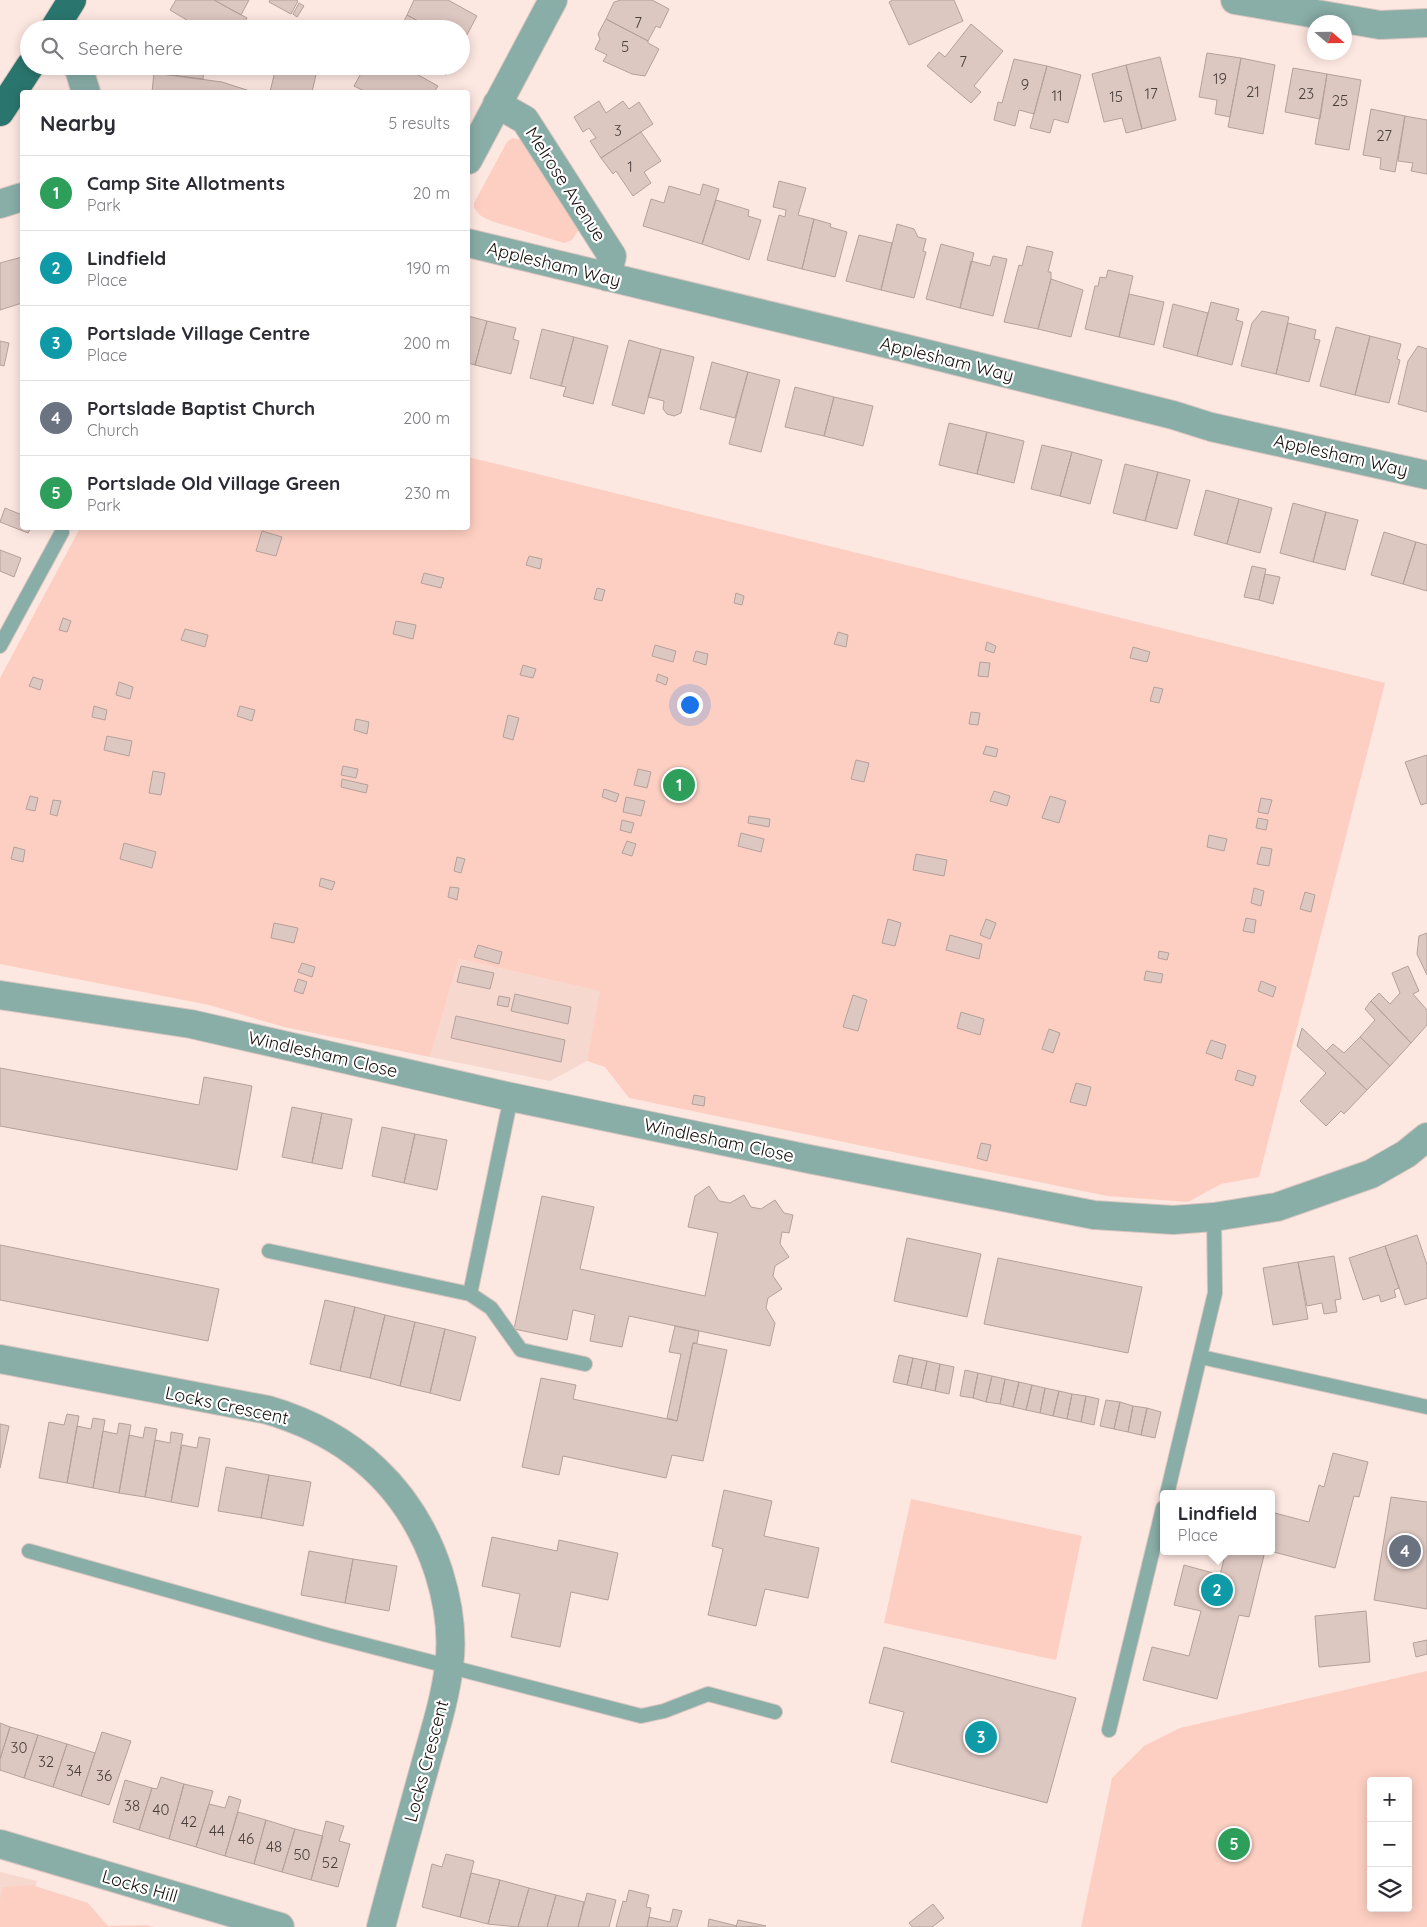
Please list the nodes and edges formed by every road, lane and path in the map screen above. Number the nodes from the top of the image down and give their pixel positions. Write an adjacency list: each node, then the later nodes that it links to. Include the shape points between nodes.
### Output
1 (553, 0): 7 (street)
2 (1235, 0): 3 (street, via 1380,25)
3 (1427, 23)
4 (24, 75): 8 (main road)
5 (81, 75): 6 (street)
6 (85, 90)
7 (497, 104): 9 (street); 13 (street, Melrose Avenue, via 525,120 612,256)
8 (0, 112)
9 (470, 156)
10 (20, 199): 11 (street)
11 (0, 204)
12 (470, 244): 13 (street, Applesham Way)
13 (607, 277): 14 (street, Applesham Way, via 904,348 1211,427)
14 (1427, 475)
15 (62, 532): 16 (lane)
16 (0, 646)
17 (0, 995): 18 (street, Windlesham Close, via 191,1024)
18 (512, 1097): 20 (street, Windlesham Close, via 1052,1208 1132,1218); 22 (lane)
19 (1427, 1137): 20 (street, Windlesham Close, via 1372,1174 1277,1207)
20 (1214, 1217): 23 (lane, via 1215,1294)
21 (270, 1251): 22 (lane)
22 (470, 1294): 25 (lane, via 491,1308 521,1350)
23 (1201, 1357): 26 (lane); 27 (lane)
24 (0, 1360): 30 (street, Locks Crescent, via 268,1410 312,1426 350,1450 372,1466 404,1500 433,1555 449,1615)
25 (585, 1364)
26 (1427, 1407)
27 (1168, 1490)
28 (1160, 1520): 32 (lane)
29 (30, 1551): 30 (lane, via 327,1635)
30 (450, 1666): 31 (lane, via 641,1716 708,1694); 35 (street, Locks Crescent)
31 (775, 1712)
32 (1109, 1730)
33 (0, 1844): 34 (street, Locks Hill)
34 (280, 1927)
35 (381, 1927)

